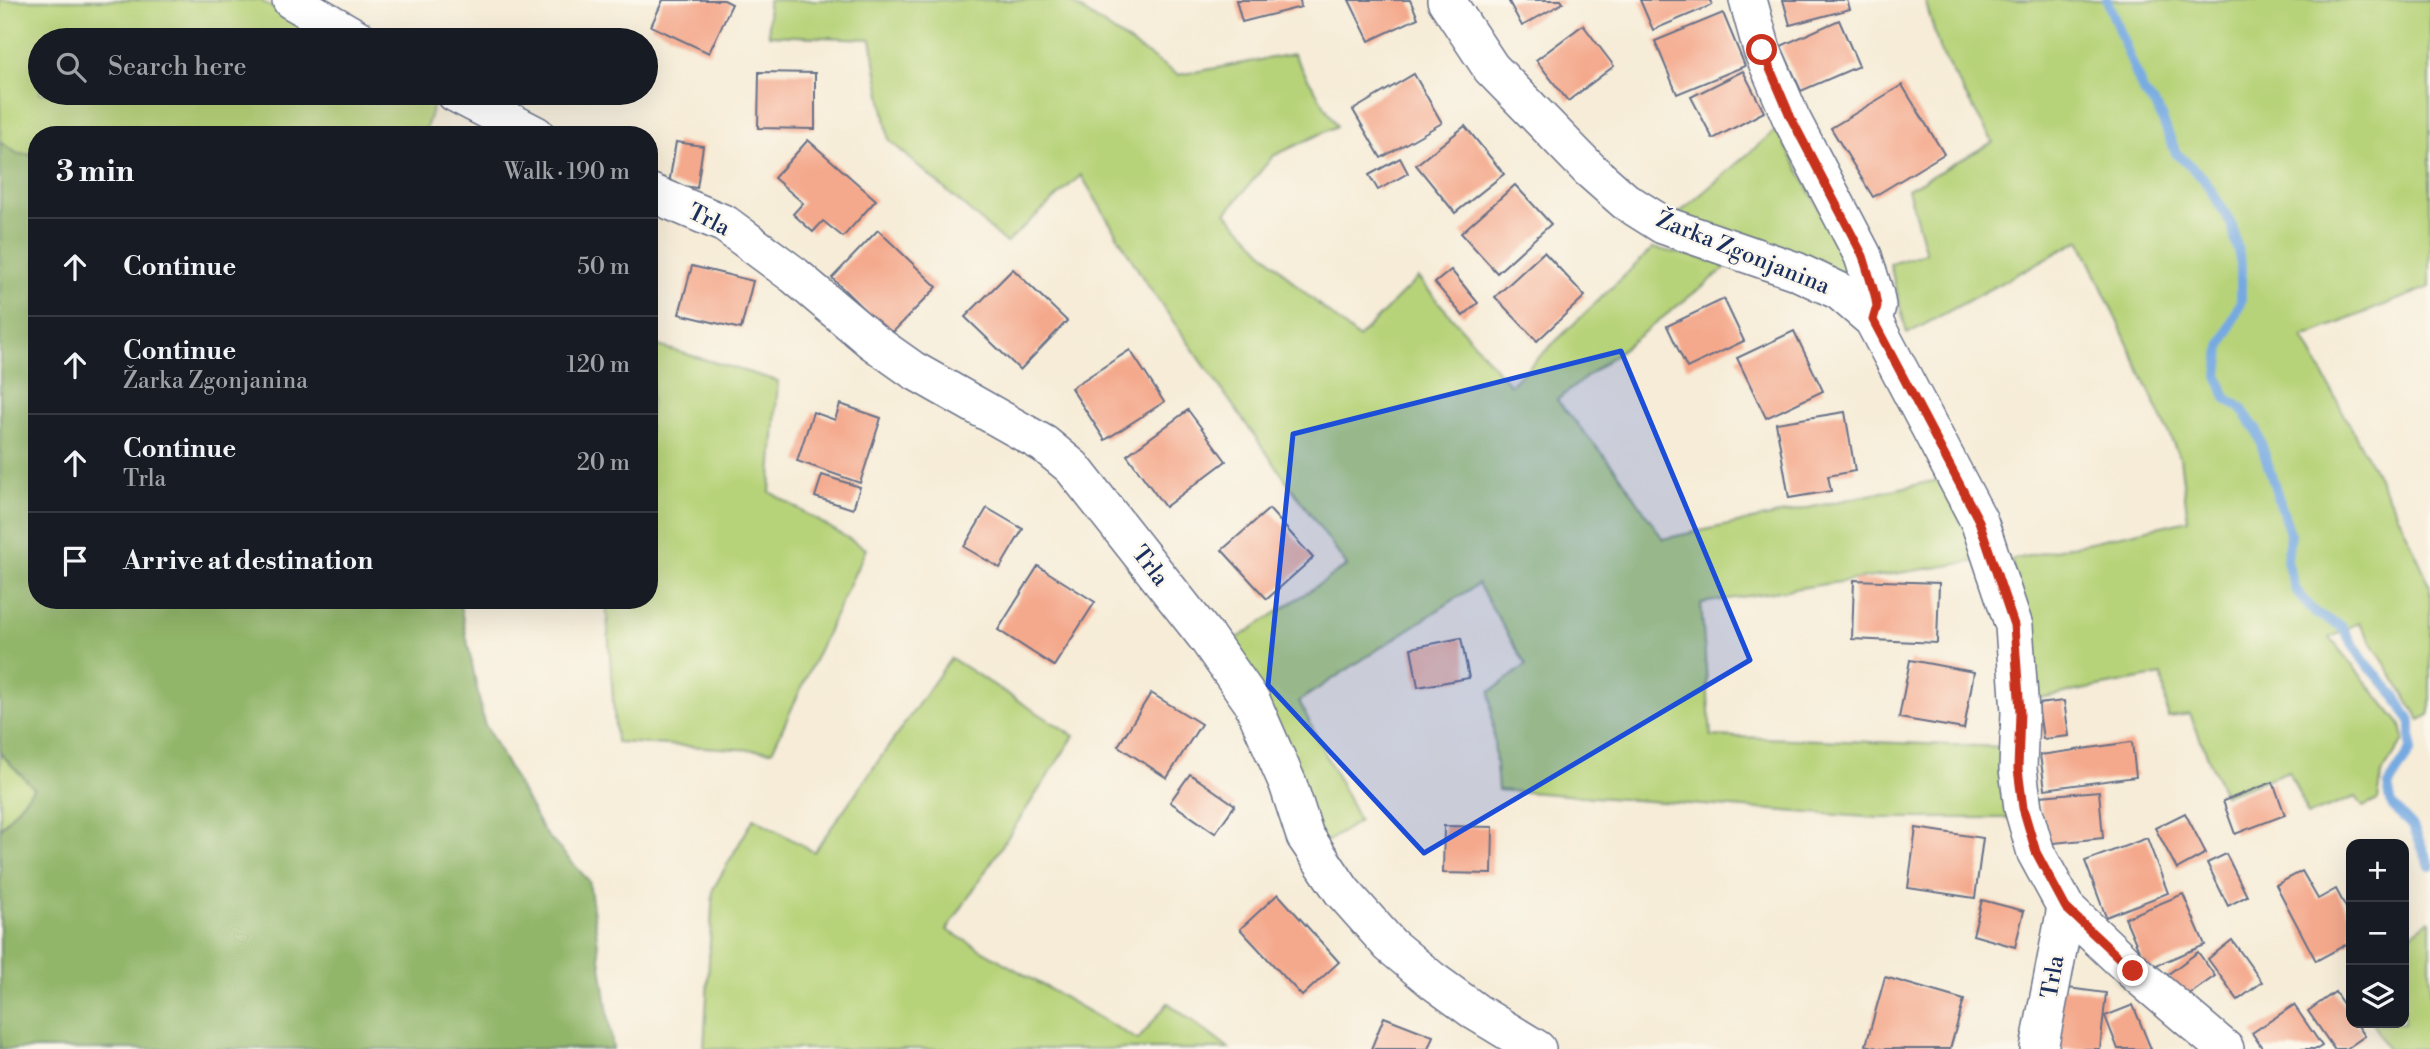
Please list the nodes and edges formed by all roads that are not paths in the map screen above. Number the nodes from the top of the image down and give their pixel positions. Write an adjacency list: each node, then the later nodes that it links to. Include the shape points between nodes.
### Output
1 (291, 0): 4 (street)
2 (1446, 0): 8 (street, Žarka Zgonjanina, via 1491,68 1625,201 1663,225 1796,271 1839,291)
3 (1748, 0): 8 (street, via 1762,50 1791,118 1863,256 1877,306)
4 (339, 28)
5 (478, 105): 6 (street)
6 (519, 126)
7 (658, 196): 10 (street, Trla, via 725,224 913,370 1044,444 1072,467 1252,702 1288,783 1305,836 1342,891 1390,945 1432,980)
8 (1873, 320): 9 (street, Žarka Zgonjanina, via 1979,521 2014,625 2023,808 2036,852)
9 (2066, 908): 11 (street, Trla); 12 (street, Trla)
10 (1537, 1049)
11 (2039, 1049)
12 (2225, 1049)

